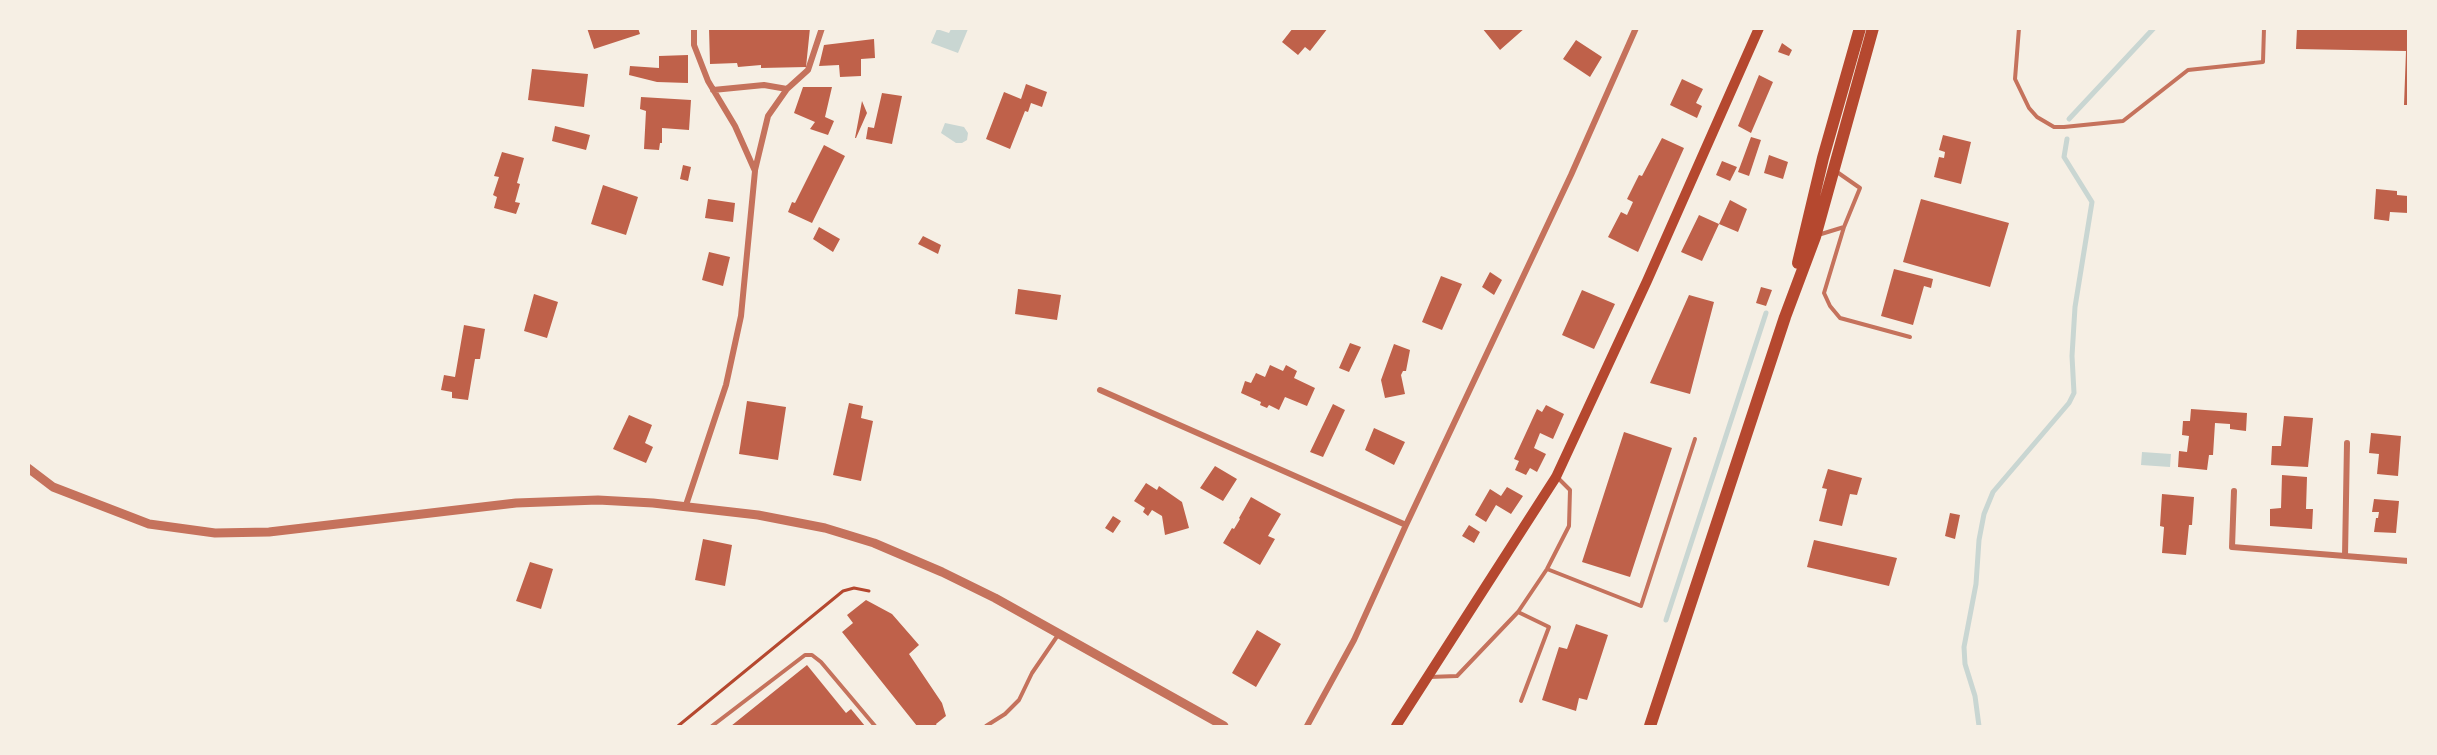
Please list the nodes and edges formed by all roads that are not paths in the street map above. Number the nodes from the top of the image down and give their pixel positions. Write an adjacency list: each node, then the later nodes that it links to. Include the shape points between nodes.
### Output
1 (694, 28): 10 (street, via 694,45)
2 (822, 28): 9 (street, via 808,70)
3 (1636, 28): 24 (street)
4 (1759, 28): 21 (main road)
5 (1860, 28): 15 (main road, via 1823,158)
6 (1873, 28): 11 (main road)
7 (2019, 28): 8 (lane, via 2015,79 2029,108 2054,127 2123,121 2188,70 2263,62)
8 (2264, 28)
9 (787, 89): 10 (street, via 765,85); 12 (street, via 768,116)
10 (713, 90): 12 (street)
11 (1834, 170): 13 (lane, via 1860,189); 14 (main road)
12 (755, 171): 23 (street, via 741,316 726,385)
13 (1844, 227): 14 (lane); 16 (lane, via 1824,293 1830,306 1840,318)
14 (1815, 237): 15 (main road)
15 (1785, 317): 38 (main road)
16 (1910, 337)
17 (1100, 390): 24 (street)
18 (1695, 439): 27 (lane, via 1641,606)
19 (2347, 443): 25 (street)
20 (28, 468): 23 (street, via 53,487 149,524 215,533 269,532 516,503 598,500)
21 (1556, 477): 27 (lane, via 1570,490 1569,526); 30 (main road)
22 (2234, 491): 25 (street, via 2232,548)
23 (685, 508): 29 (street, via 779,519 874,543 995,598)
24 (1406, 525): 36 (street, via 1354,640)
25 (2345, 556): 26 (street)
26 (2409, 561)
27 (1548, 568): 28 (lane)
28 (1518, 612): 30 (lane, via 1457,676); 31 (lane, via 1549,627)
29 (1058, 634): 34 (lane, via 1019,700); 35 (street)
30 (1429, 677): 37 (main road)
31 (1521, 701)
32 (712, 726): 33 (lane, via 805,655 821,662)
33 (875, 726)
34 (986, 726)
35 (1224, 726)
36 (1307, 726)
37 (1396, 726)
38 (1650, 726)

